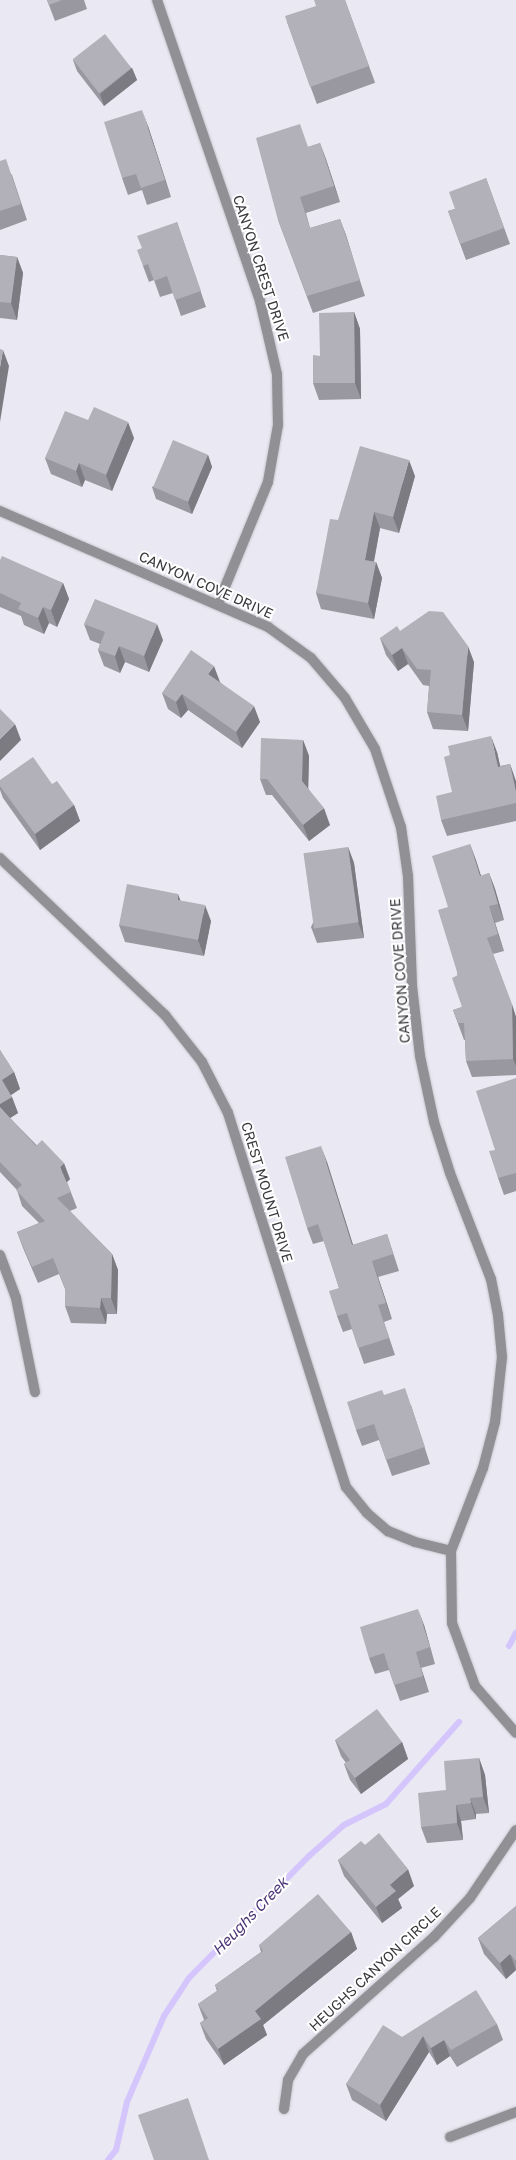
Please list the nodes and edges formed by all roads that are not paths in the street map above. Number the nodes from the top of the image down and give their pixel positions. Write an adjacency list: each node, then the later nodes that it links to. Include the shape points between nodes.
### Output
1 (157, 0): 3 (street, CANYON CREST DRIVE, via 260,301 277,374 278,425 268,482)
2 (0, 511): 3 (street, CANYON COVE DRIVE)
3 (218, 604): 7 (street, CANYON COVE DRIVE, via 268,627 311,658 346,698 375,748 401,827 408,876 412,986 420,1056 434,1122 450,1173 491,1279 502,1357 495,1422)
4 (0, 858): 7 (street, CREST MOUNT DRIVE, via 165,1015 202,1062 228,1113 346,1487 367,1513 388,1531)
5 (0, 1255): 6 (street, via 16,1298)
6 (35, 1392)
7 (451, 1551): 8 (street, CANYON COVE DRIVE, via 452,1623 462,1653 475,1686)
8 (516, 1732)
9 (516, 1830): 10 (street, HEUGHS CANYON CIRCLE, via 470,1898 434,1937 303,2054 288,2080)
10 (284, 2109)
11 (516, 2112): 12 (street)
12 (450, 2137)

